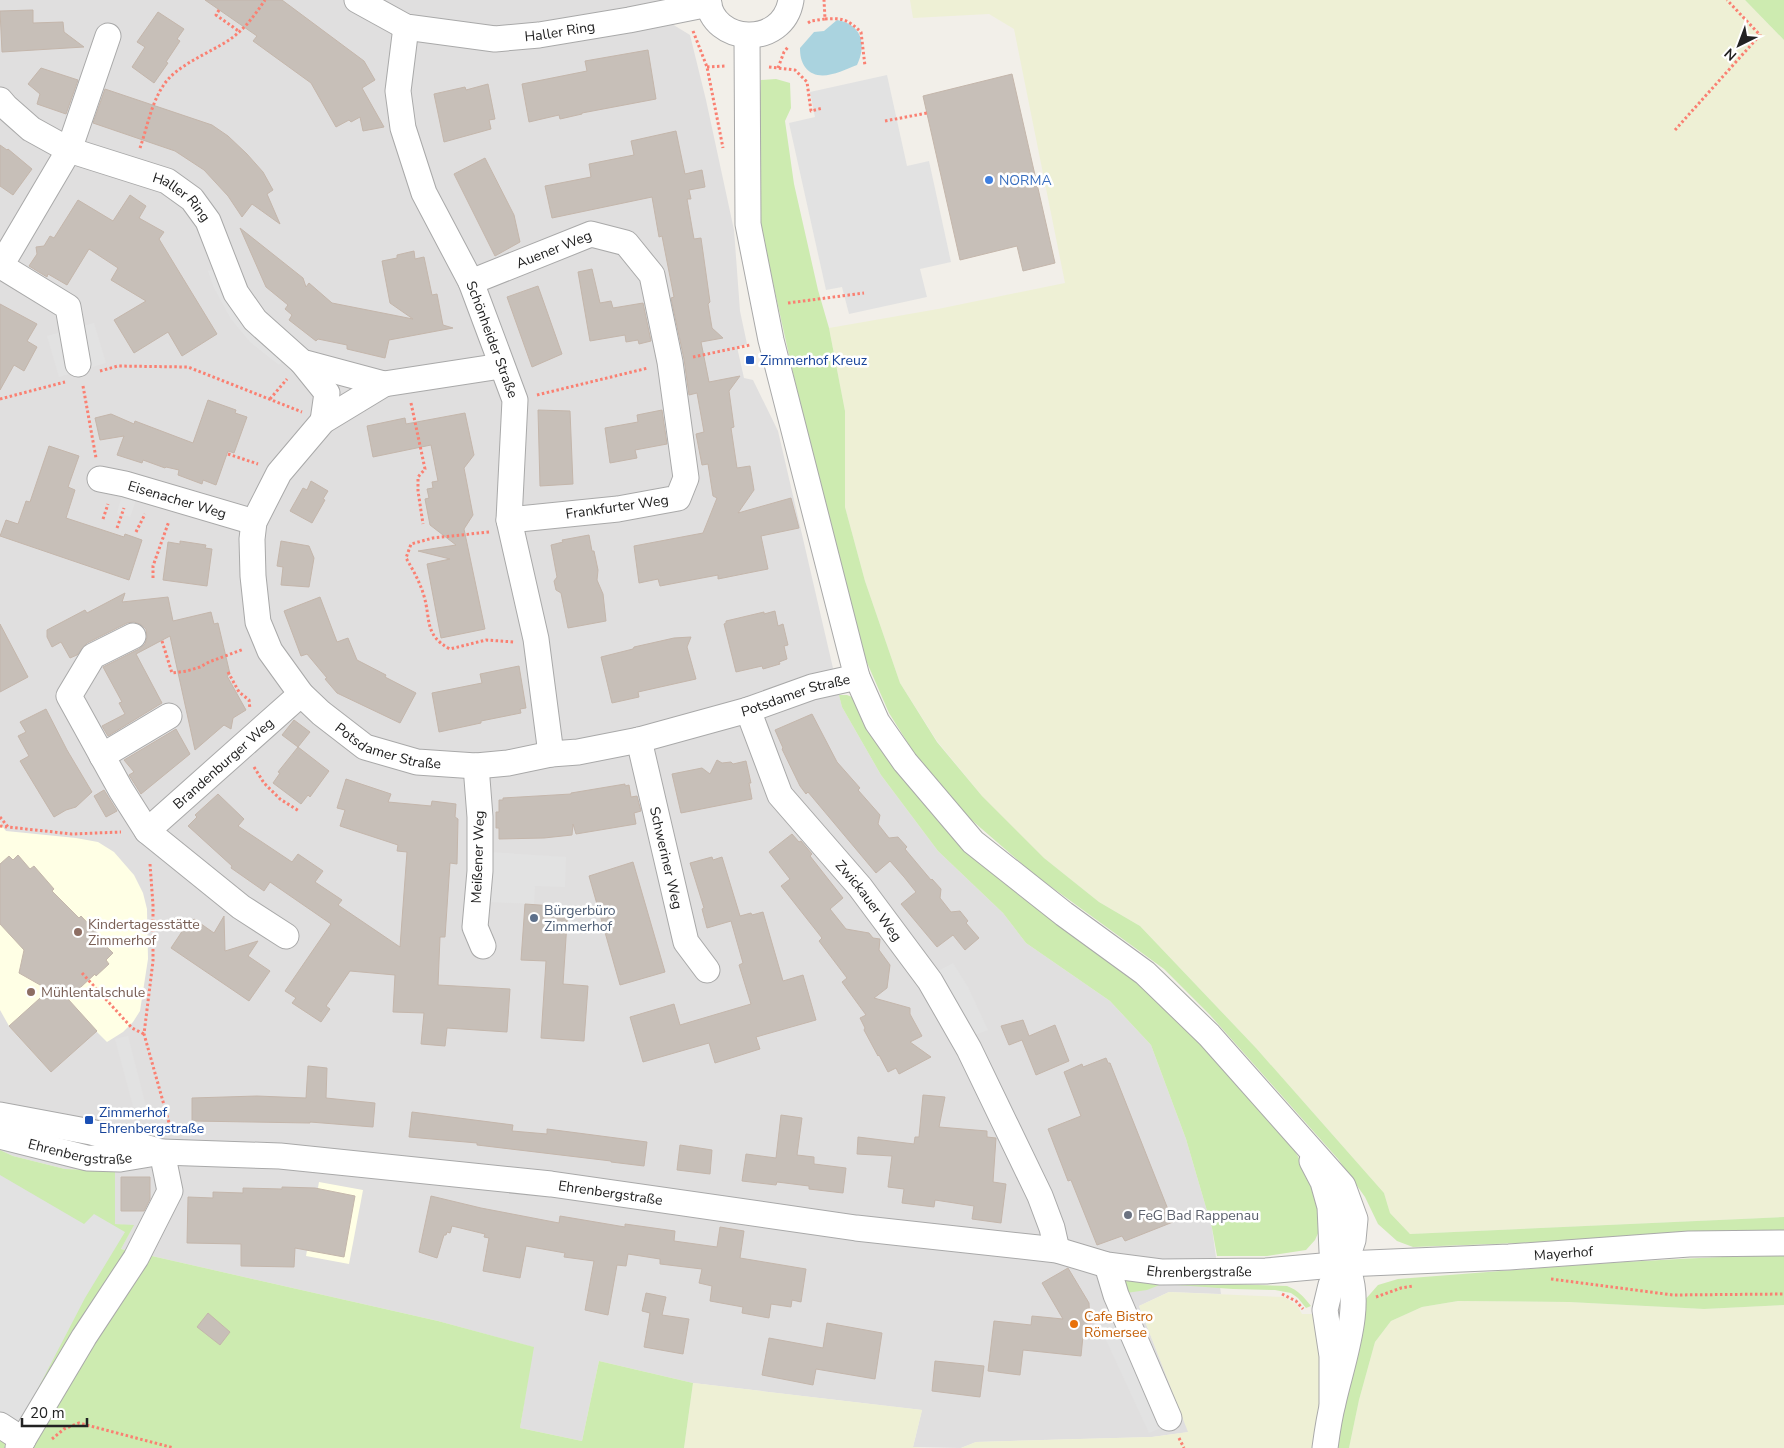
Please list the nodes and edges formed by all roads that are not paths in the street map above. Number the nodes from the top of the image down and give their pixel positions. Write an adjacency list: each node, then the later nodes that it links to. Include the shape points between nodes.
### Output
1 (357, 0): 4 (street, Haller Ring)
2 (791, 0): 6 (street, via 783,19 773,29)
3 (708, 2): 4 (street, Haller Ring, via 620,22 495,40); 6 (street, via 723,26)
4 (406, 27): 10 (street, Schönheider Straße, via 398,91 403,128 424,194)
5 (108, 36): 8 (street)
6 (747, 36): 21 (street, via 748,224 771,340)
7 (0, 100): 8 (street, Haller Ring, via 31,129)
8 (69, 150): 9 (street); 11 (street, Haller Ring, via 167,181 192,199 208,221 236,293 255,320)
9 (0, 267): 14 (street, via 68,307)
10 (471, 282): 12 (street, Auener Weg, via 591,234 626,243 652,276); 13 (street, Schönheider Straße)
11 (302, 362): 15 (street, Haller Ring); 16 (street, Haller Ring, via 327,393)
12 (670, 362): 19 (street, Frankfurter Weg, via 686,478 678,498)
13 (501, 366): 15 (street, Haller Ring); 19 (street, Schönheider Straße, via 515,400)
14 (83, 373)
15 (395, 382): 16 (street, Potsdamer Straße)
16 (313, 417): 18 (street, Potsdamer Straße, via 266,470)
17 (100, 479): 18 (street, Eisenacher Weg)
18 (254, 522): 22 (street, Potsdamer Straße, via 253,576 258,622 270,651)
19 (510, 526): 26 (street, Schönheider Straße, via 536,639)
20 (133, 636): 27 (street, via 94,656 69,696)
21 (857, 676): 23 (street, Potsdamer Straße, via 812,687); 38 (street, via 877,722 905,762 973,842 1145,973 1209,1036 1343,1186 1355,1219 1354,1240)
22 (301, 694): 28 (street, Potsdamer Straße, via 320,713 365,747 417,762); 29 (street, Brandenburger Weg)
23 (748, 710): 25 (street, Potsdamer Straße); 37 (street, Zwickauer Weg, via 780,795 860,887 930,981 969,1049 1040,1196)
24 (169, 716): 27 (street)
25 (639, 740): 26 (street, Potsdamer Straße); 32 (street, Schweriner Weg, via 686,942)
26 (551, 754): 28 (street, Potsdamer Straße)
27 (102, 756): 29 (street)
28 (476, 766): 31 (street, Meißener Weg, via 480,871 475,927)
29 (147, 831): 30 (street, via 241,907)
30 (286, 936)
31 (483, 946)
32 (707, 970)
33 (0, 1115): 35 (street, Ehrenbergstraße, via 91,1132)
34 (0, 1136): 35 (street, Ehrenbergstraße, via 88,1158)
35 (170, 1152): 37 (street, Ehrenbergstraße, via 280,1156 552,1184 856,1228); 43 (street, via 170,1191 136,1258)
36 (1784, 1242): 38 (street, Mayerhof, via 1689,1244 1509,1257)
37 (1057, 1250): 39 (street, Ehrenbergstraße)
38 (1345, 1264): 39 (street, Ehrenbergstraße, via 1266,1271 1180,1272); 40 (street, via 1354,1303); 40 (street, via 1331,1285 1325,1310 1332,1356)
39 (1106, 1265): 41 (street)
40 (1332, 1405): 44 (street)
41 (1169, 1418)
42 (0, 1425): 43 (street)
43 (20, 1444)
44 (1325, 1448)

